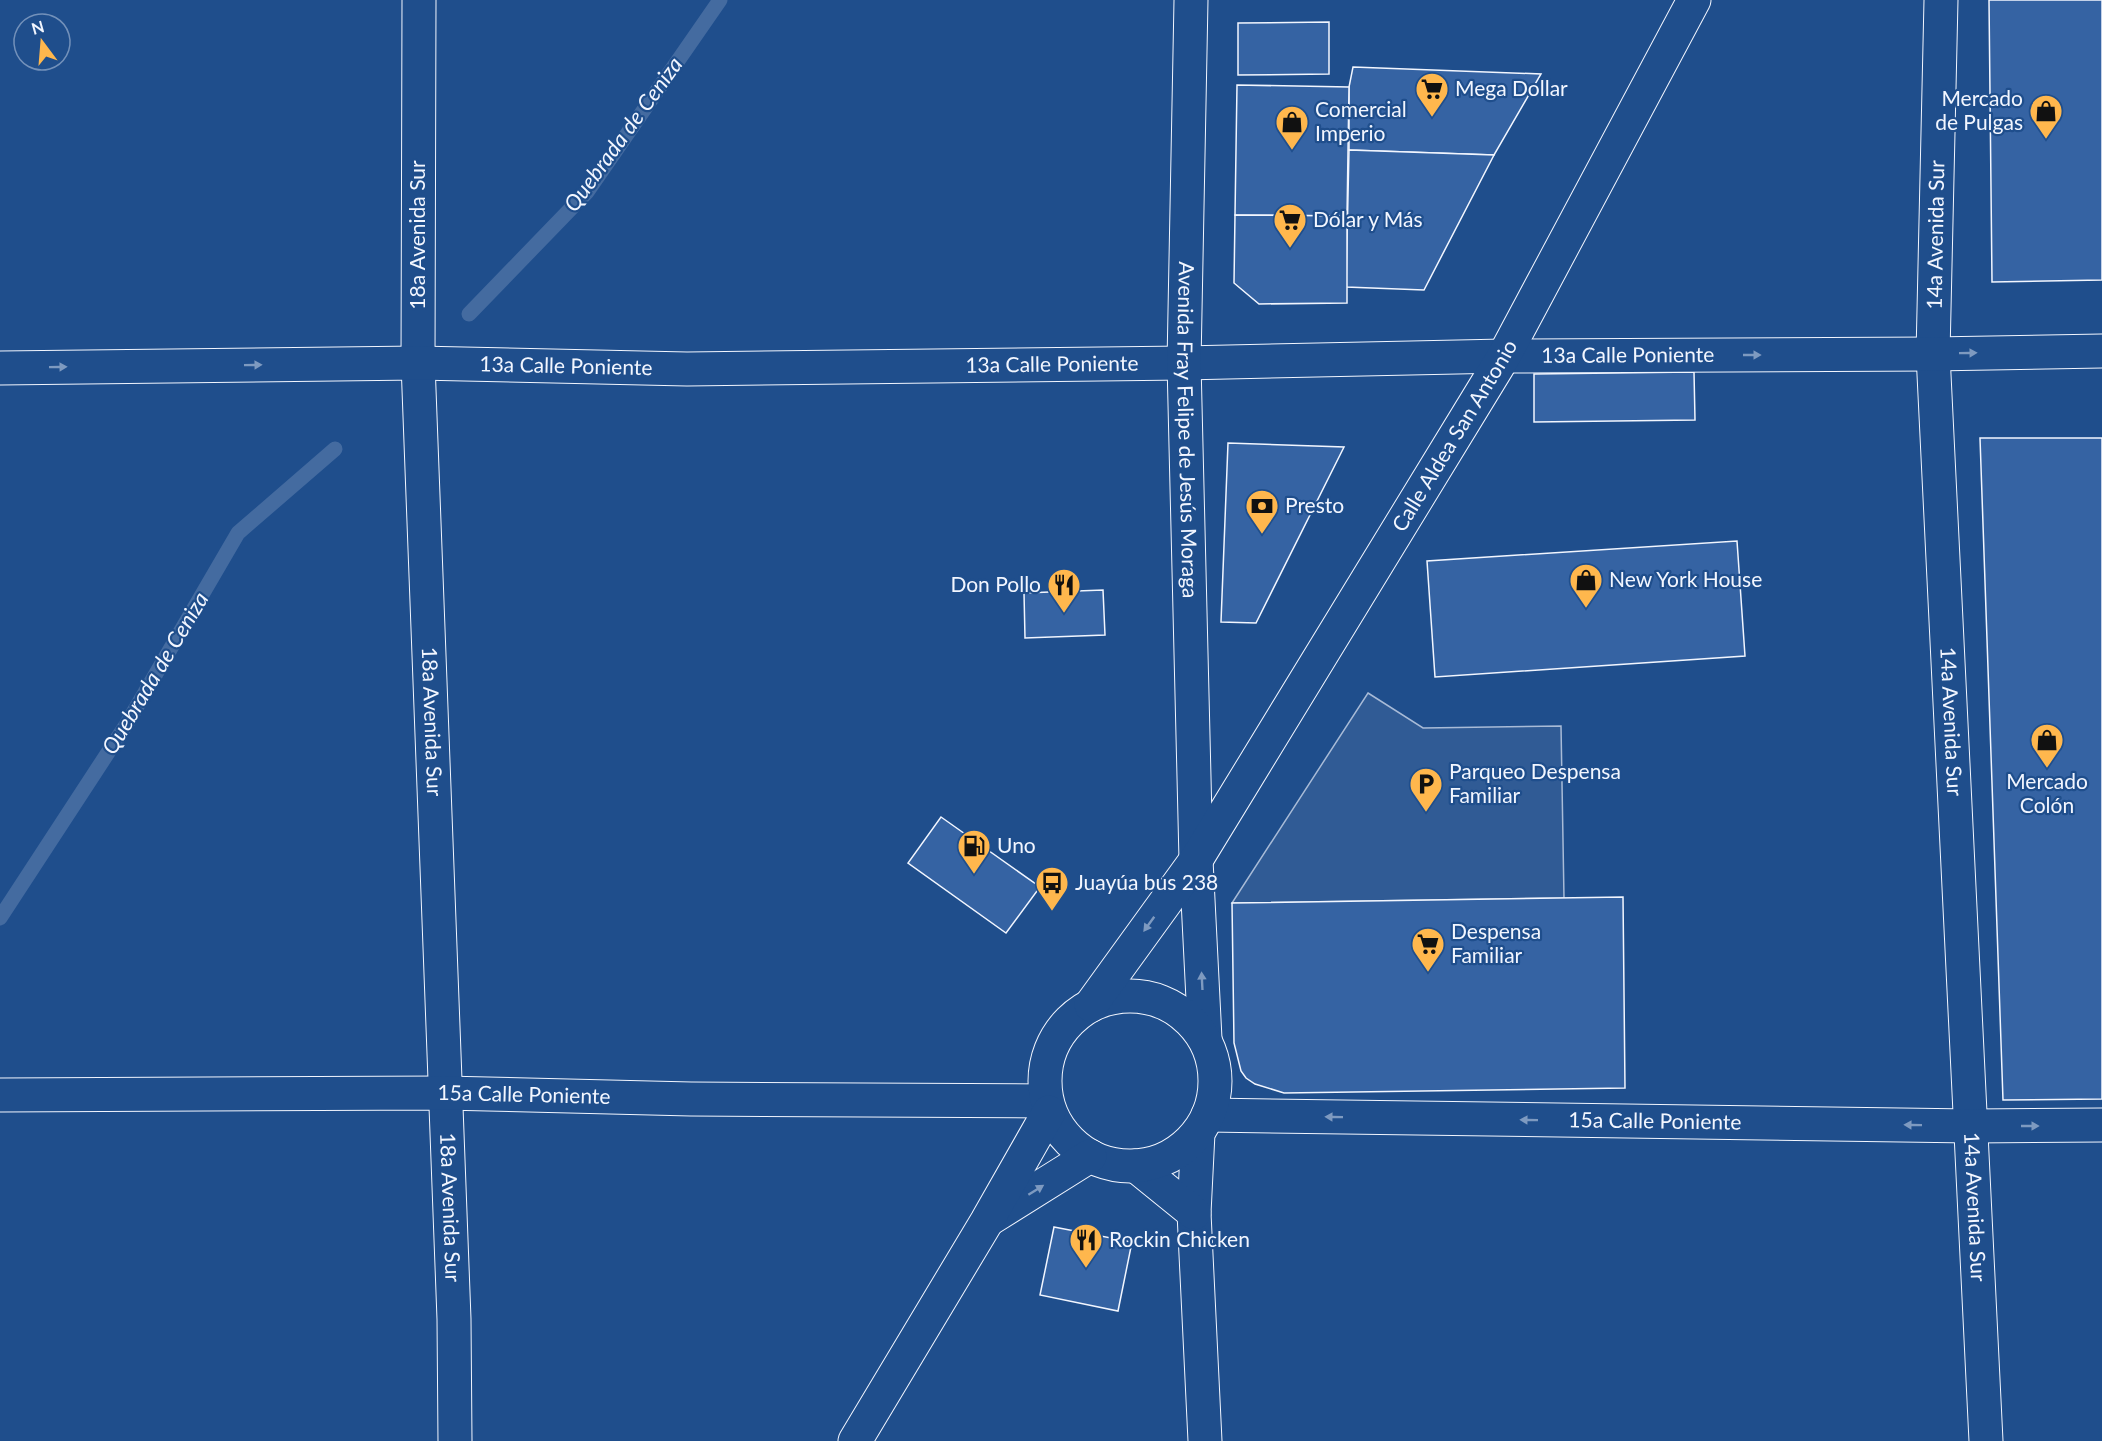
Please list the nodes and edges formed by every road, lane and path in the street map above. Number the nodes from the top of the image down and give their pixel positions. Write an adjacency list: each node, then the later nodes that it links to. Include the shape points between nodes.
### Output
1 (419, 0): 8 (street, 18a Avenida Sur)
2 (1191, 0): 9 (street, Avenida Fray Felipe de Jesús Moraga)
3 (1694, 0): 7 (street, Calle Aldea San Antonio)
4 (1941, 0): 6 (street, 14a Avenida Sur)
5 (2102, 351): 6 (street, 13a Calle Poniente, one-way to 5)
6 (1933, 354): 7 (street, 13a Calle Poniente, one-way to 6); 19 (street, 14a Avenida Sur)
7 (1504, 356): 9 (street, 13a Calle Poniente); 11 (street, Calle Aldea San Antonio)
8 (418, 363): 9 (street, 13a Calle Poniente, via 687,369); 10 (street, 13a Calle Poniente, one-way to 8); 14 (street, 18a Avenida Sur)
9 (1184, 363): 11 (street, Avenida Fray Felipe de Jesús Moraga)
10 (0, 368)
11 (1196, 860): 12 (street, Calle Aldea San Antonio, one-way to 12); 13 (street, one-way to 11)
12 (1091, 1005): 13 (street, via 1116,997 1142,996 1167,1004 1189,1019); 16 (street, via 1067,1022 1051,1046 1044,1073)
13 (1205, 1039): 17 (street, via 1214,1064 1215,1090)
14 (444, 1093): 15 (street, 15a Calle Poniente); 16 (street, 15a Calle Poniente); 24 (street, 18a Avenida Sur)
15 (0, 1095)
16 (1048, 1107): 20 (street, via 1060,1130); 23 (street)
17 (1203, 1124): 19 (street, 15a Calle Poniente, one-way to 17); 21 (street, via 1180,1149 1160,1161); 22 (street)
18 (2102, 1125): 19 (street, 15a Calle Poniente, one-way to 18)
19 (1971, 1126): 27 (street, 14a Avenida Sur)
20 (1090, 1156): 21 (street, via 1112,1164); 23 (street, one-way to 20)
21 (1136, 1166): 22 (street)
22 (1194, 1214): 26 (street)
23 (987, 1221): 25 (street)
24 (455, 1441)
25 (855, 1441)
26 (1205, 1441)
27 (1986, 1441)

